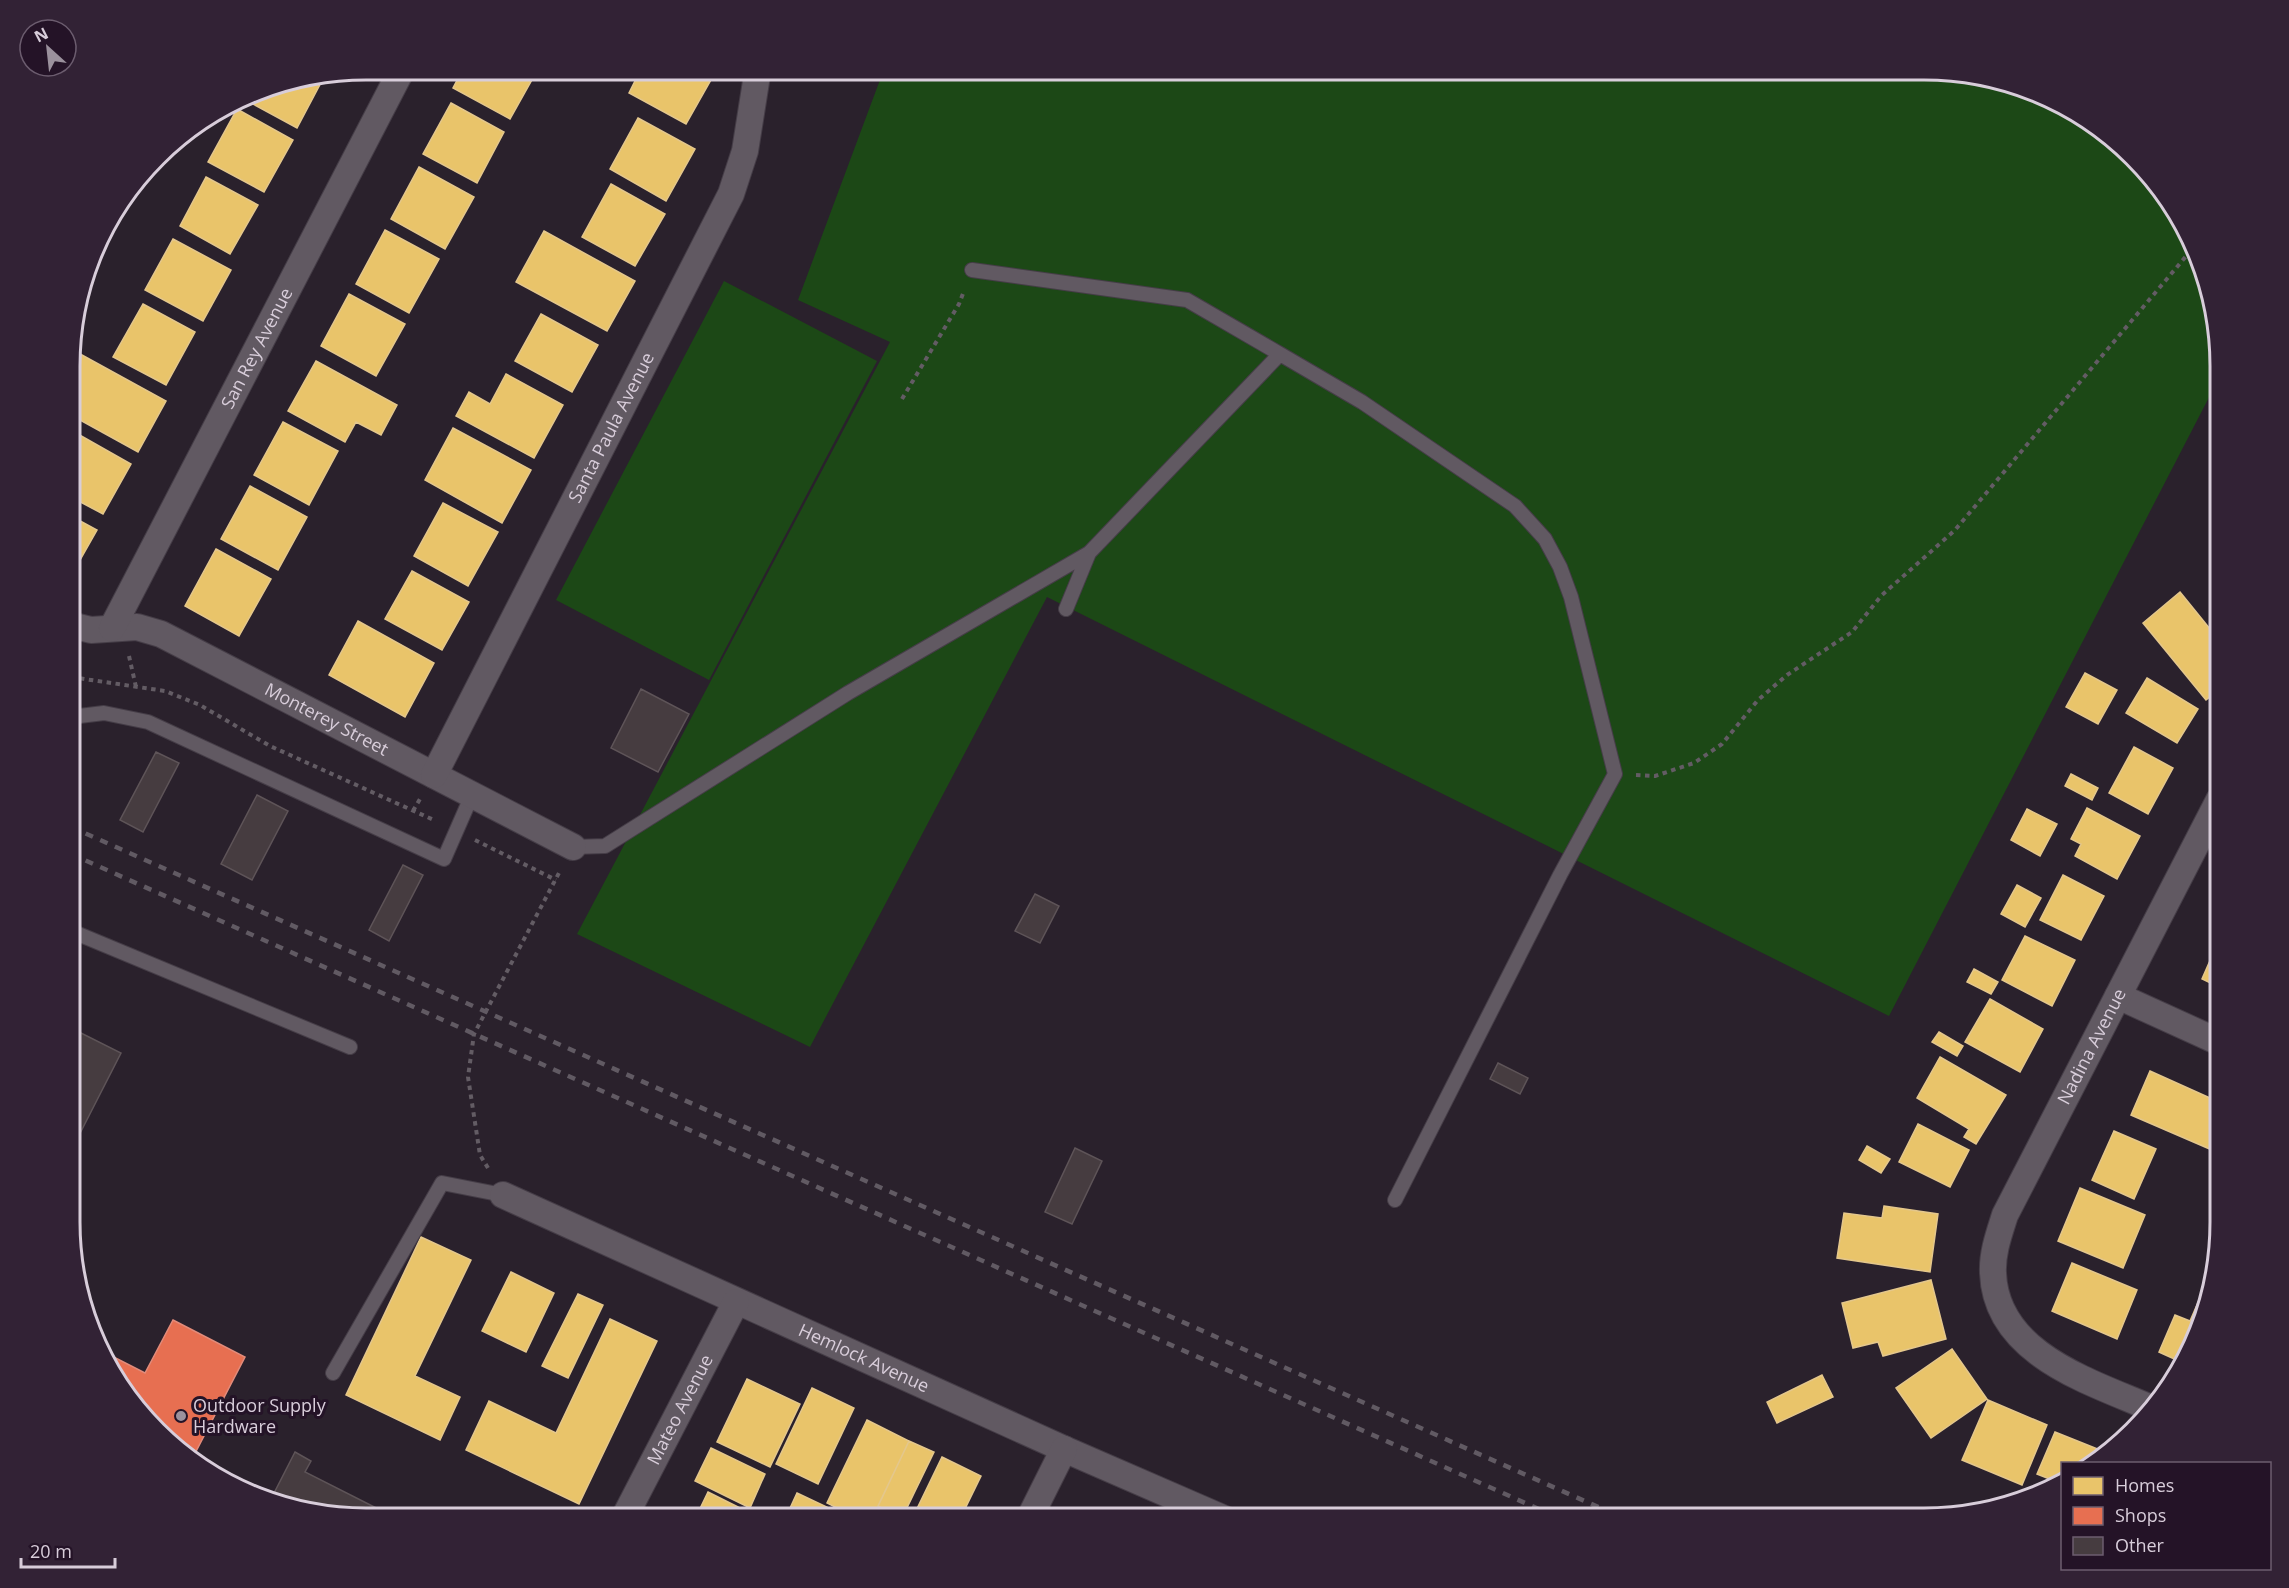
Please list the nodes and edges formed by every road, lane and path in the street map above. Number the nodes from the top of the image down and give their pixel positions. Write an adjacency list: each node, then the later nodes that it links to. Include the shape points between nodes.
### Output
1 (396, 80): 10 (street, San Rey Avenue)
2 (756, 80): 14 (street, Santa Paula Avenue, via 745,152 731,194)
3 (2187, 255): 13 (path, via 1954,530 1881,596 1852,632 1787,675 1758,700 1722,744 1694,763 1655,776)
4 (972, 270): 5 (lane, via 1187,300); 6 (path, via 959,304)
5 (1280, 354): 7 (lane); 13 (lane, via 1362,402 1515,506 1545,539 1571,597)
6 (902, 399)
7 (1089, 553): 8 (lane); 19 (lane, via 848,693 605,846)
8 (1066, 609)
9 (80, 627): 10 (street, Monterey Street)
10 (112, 628): 14 (street, Monterey Street, via 137,627 161,634)
11 (80, 678): 17 (path, via 165,691 191,701 270,746)
12 (80, 716): 15 (lane, via 104,713 148,722 444,859)
13 (1614, 774): 26 (lane)
14 (434, 775): 15 (street, Monterey Street)
15 (472, 795): 19 (street, Monterey Street)
16 (2210, 817): 22 (street, Nadina Avenue)
17 (440, 823)
18 (483, 845): 20 (path)
19 (573, 847): 20 (path)
20 (556, 880): 25 (path, via 474,1034 468,1077 480,1155)
21 (80, 934): 24 (lane)
22 (2118, 996): 23 (street); 29 (street, Nadina Avenue, via 2005,1215 1993,1274 1997,1300 2031,1348 2052,1364)
23 (2210, 1038)
24 (350, 1047)
25 (503, 1195): 27 (street, Hemlock Avenue); 28 (lane, via 442,1183)
26 (1395, 1200)
27 (736, 1302): 30 (street, Hemlock Avenue); 31 (street, Mateo Avenue)
28 (333, 1373)
29 (2144, 1405)
30 (1064, 1449): 32 (street); 33 (street, Hemlock Avenue)
31 (629, 1508)
32 (1034, 1508)
33 (1200, 1508)

